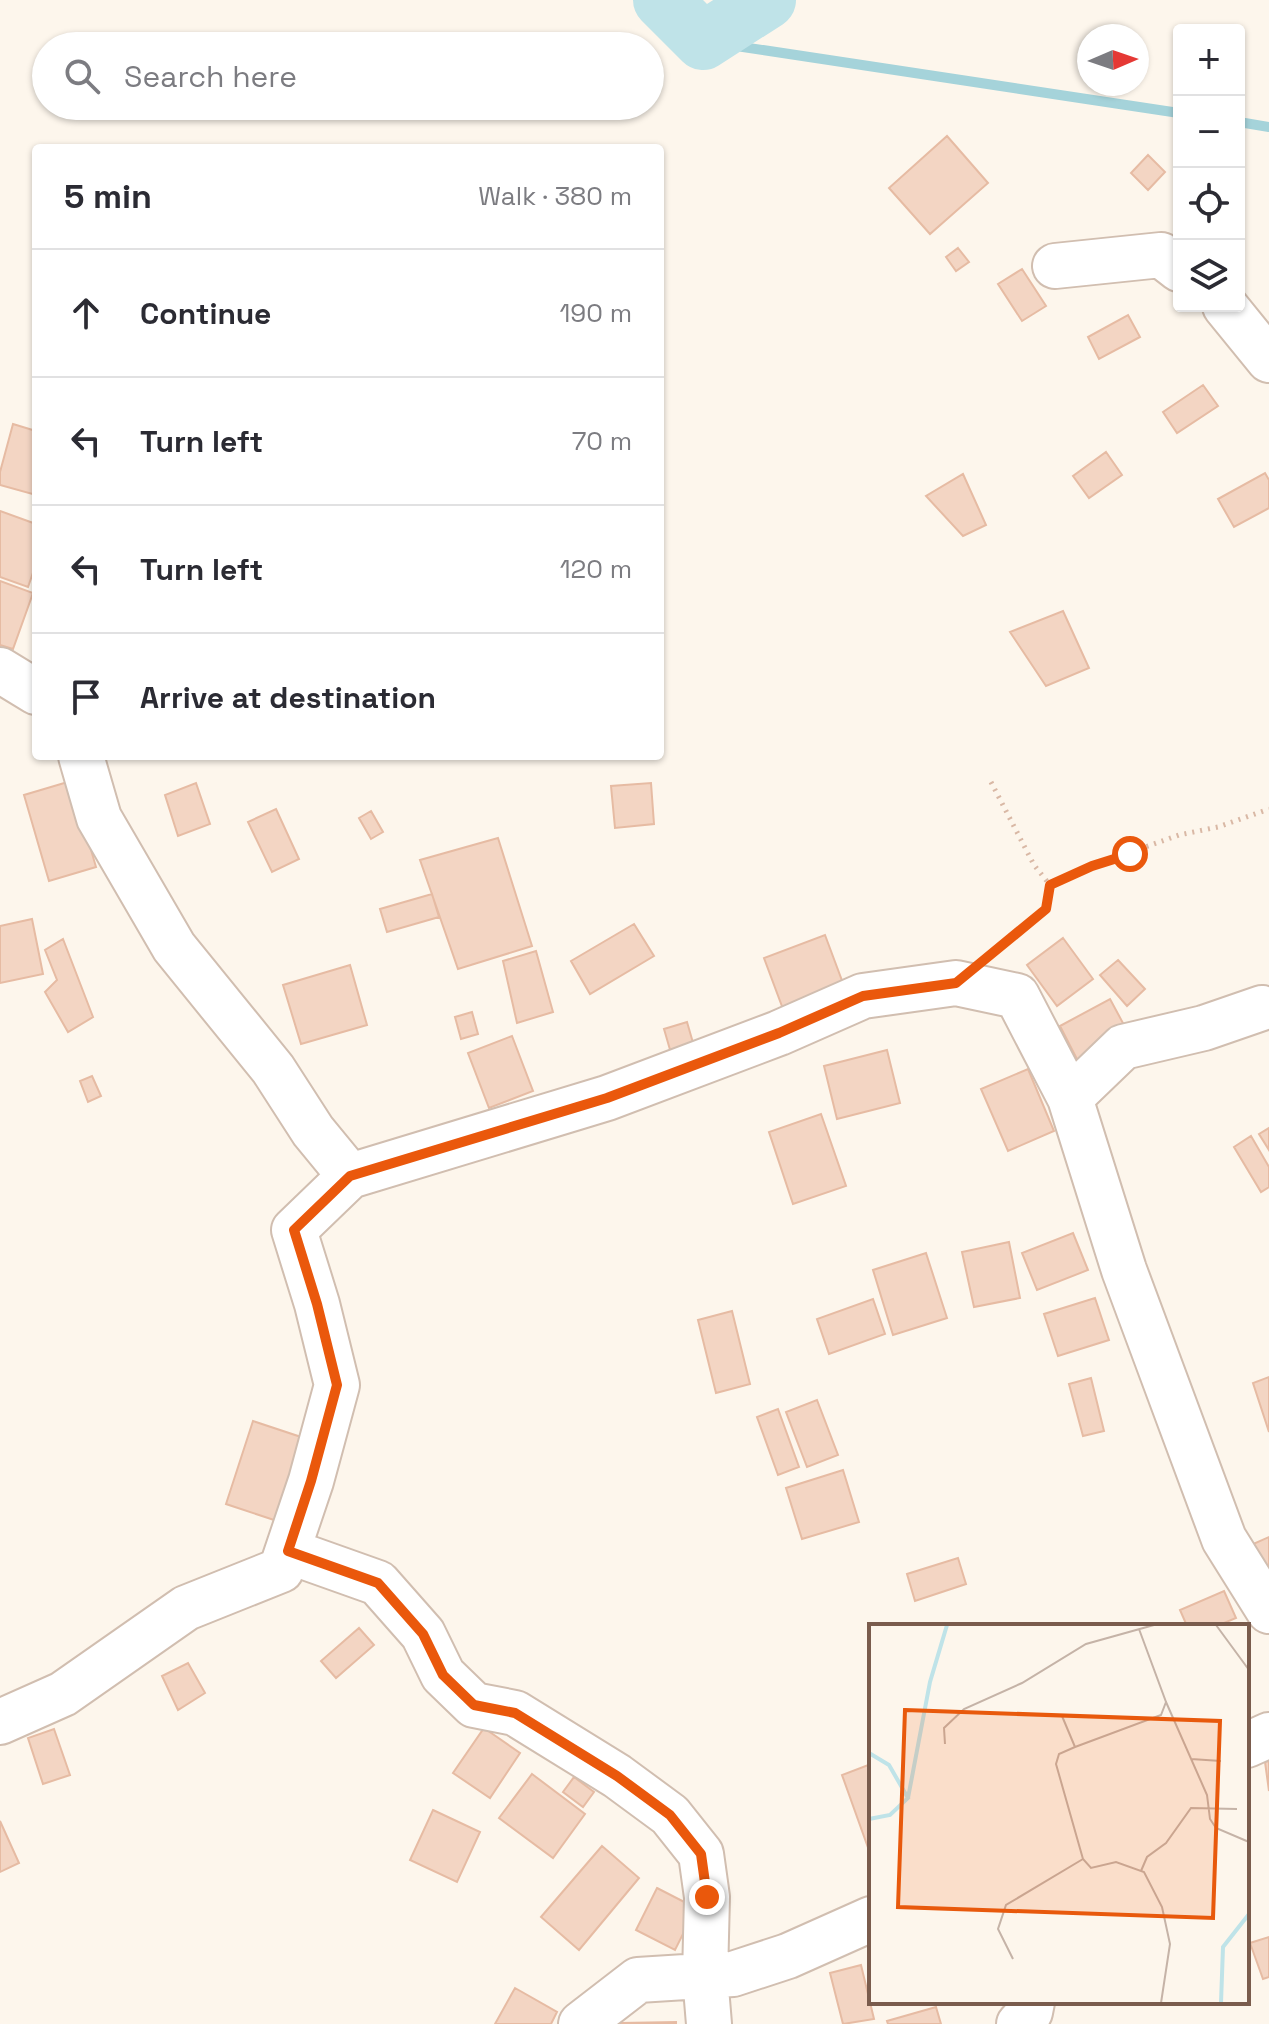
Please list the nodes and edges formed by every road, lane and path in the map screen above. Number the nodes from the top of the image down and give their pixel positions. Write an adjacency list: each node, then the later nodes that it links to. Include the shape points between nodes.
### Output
1 (1173, 264): 2 (street, via 1161,255)
2 (1055, 266)
3 (1230, 312): 4 (street)
4 (1269, 360)
5 (0, 670): 6 (street)
6 (32, 690)
7 (82, 760): 14 (street, via 99,818 174,947 273,1069)
8 (991, 782): 10 (path)
9 (1269, 809): 10 (path, via 1179,835)
10 (1050, 885): 11 (path, via 1046,909)
11 (956, 983): 13 (street, via 1017,996); 14 (street, via 863,996 607,1098)
12 (1262, 1008): 13 (street, via 1123,1047)
13 (1070, 1098): 16 (street, via 1124,1270 1224,1539)
14 (350, 1176): 15 (street, via 294,1230 337,1385)
15 (288, 1551): 17 (street, via 281,1570 186,1608 63,1694); 21 (street, via 378,1583 423,1634 443,1675 474,1705 515,1713 670,1815 701,1854 707,1897)
16 (1269, 1611)
17 (0, 1722)
18 (1269, 1735): 19 (street)
19 (1249, 1744)
20 (869, 1920): 21 (street, via 775,1960 733,1974)
21 (705, 1976): 23 (street, via 638,1980); 24 (street)
22 (1032, 2004): 25 (street)
23 (581, 2024)
24 (709, 2024)
25 (1019, 2024)

